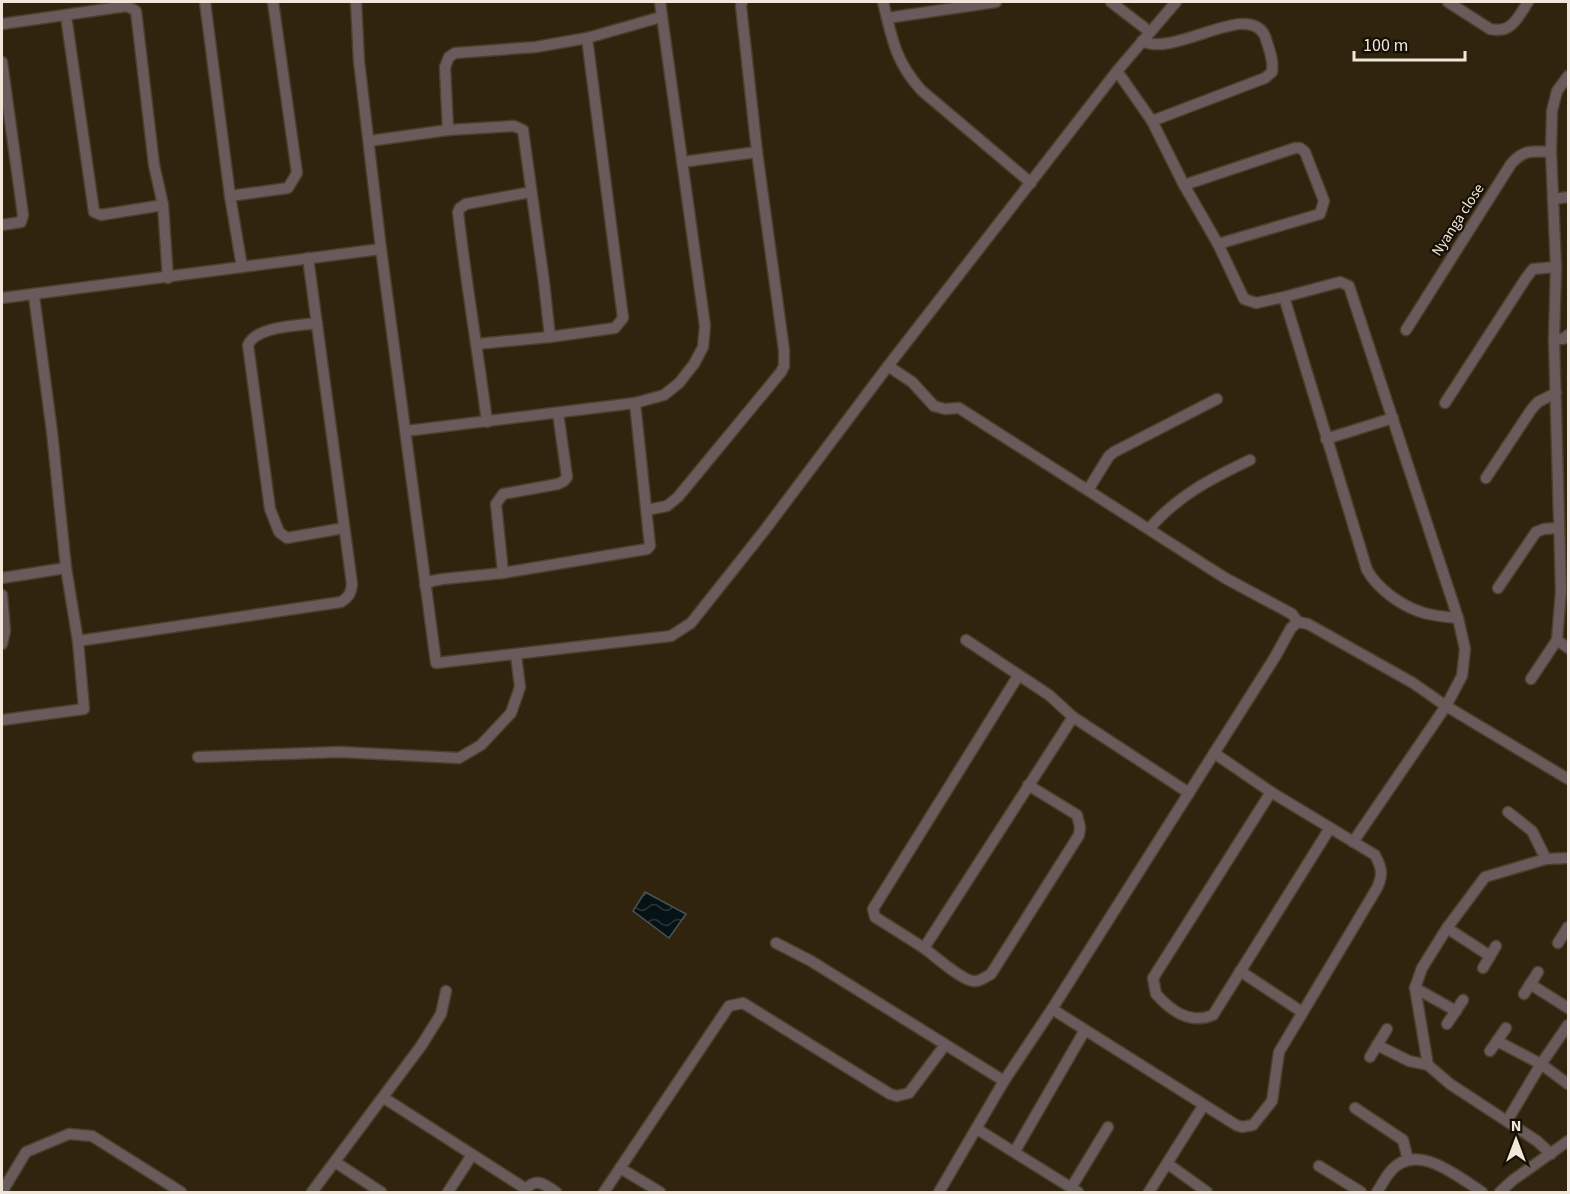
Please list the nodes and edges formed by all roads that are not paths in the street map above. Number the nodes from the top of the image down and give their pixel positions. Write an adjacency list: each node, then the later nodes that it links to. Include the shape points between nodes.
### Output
1 (205, 2): 31 (street)
2 (273, 2): 31 (street, via 297,173 288,189)
3 (356, 2): 24 (street)
4 (660, 2): 13 (street)
5 (742, 2): 25 (street)
6 (883, 2): 14 (street)
7 (996, 2): 14 (street)
8 (1111, 2): 16 (street)
9 (1176, 2): 16 (street)
10 (1448, 2): 11 (street, via 1497,31 1506,30 1515,22)
11 (1528, 2)
12 (66, 16): 15 (street); 34 (street, via 93,209 101,215); 34 (street, via 127,6 136,11 154,165)
13 (662, 17): 17 (street); 27 (street)
14 (887, 18): 28 (street, via 897,56 907,75)
15 (2, 24)
16 (1150, 32): 18 (street)
17 (587, 38): 23 (street, via 536,47 455,53 445,67); 48 (street, via 623,318 615,327)
18 (1142, 41): 20 (street); 22 (street, via 1149,45 1165,42 1244,15 1262,26 1272,60 1272,72 1265,78)
19 (2, 62): 35 (street, via 23,215 21,222)
20 (1117, 71): 22 (street); 28 (street)
21 (1569, 76): 26 (street, via 1554,101)
22 (1152, 121): 29 (street)
23 (448, 130): 24 (street); 30 (street, via 514,126 523,130)
24 (369, 141): 37 (street)
25 (757, 152): 27 (street); 65 (street, via 784,366 678,497 667,506)
26 (1551, 152): 33 (street); 46 (street, Nyanga close, via 1520,154 1511,164)
27 (682, 162): 55 (street, via 705,326 703,347 671,390)
28 (1031, 183): 51 (street)
29 (1184, 185): 36 (street); 36 (street, via 1295,148 1305,152 1324,201 1320,214)
30 (531, 192): 48 (street); 50 (street, via 466,204 458,212)
31 (230, 195): 39 (street)
32 (1569, 198): 33 (street)
33 (1553, 199): 40 (street)
34 (163, 205): 41 (street)
35 (2, 225)
36 (1218, 244): 43 (street, via 1244,299 1256,303)
37 (381, 249): 38 (street); 59 (street)
38 (308, 258): 39 (street); 45 (street)
39 (242, 267): 41 (street)
40 (1556, 267): 49 (street); 54 (street, via 1533,270 1526,278)
41 (168, 278): 42 (street)
42 (34, 296): 44 (street); 69 (street)
43 (1284, 297): 57 (street, via 1340,282 1349,286); 60 (street)
44 (2, 298)
45 (317, 323): 66 (street); 66 (street, via 262,332 248,345 270,509 279,532 287,538)
46 (1406, 330)
47 (1569, 336): 49 (street)
48 (550, 337): 50 (street)
49 (1554, 339): 52 (street)
50 (477, 344): 58 (street)
51 (888, 366): 64 (street, via 912,382 934,406 959,408); 83 (street, via 691,623 671,636)
52 (1556, 393): 62 (street); 63 (street, via 1531,410)
53 (1217, 399): 64 (street, via 1114,452)
54 (1445, 403)
55 (634, 404): 56 (street); 65 (street)
56 (558, 413): 58 (street); 70 (street, via 567,477 558,484 499,498 496,504)
57 (1393, 418): 60 (street); 76 (street)
58 (488, 422): 59 (street)
59 (406, 431): 72 (street)
60 (1326, 438): 76 (street, via 1367,570 1375,583 1423,613)
61 (1250, 460): 68 (street, via 1201,484)
62 (1563, 465): 67 (street)
63 (1486, 478)
64 (1088, 490): 68 (street)
65 (647, 510): 70 (street, via 647,549)
66 (344, 528): 80 (street, via 352,584 351,592 341,602)
67 (1558, 528): 73 (street, via 1536,532); 74 (street)
68 (1149, 529): 77 (street)
69 (66, 568): 71 (street); 80 (street)
70 (503, 573): 72 (street, via 443,579)
71 (2, 578)
72 (425, 585): 83 (street, via 436,663)
73 (1498, 588)
74 (1565, 592): 79 (street)
75 (2, 595): 81 (street)
76 (1458, 618): 86 (street, via 1465,659 1462,676)
77 (1298, 622): 86 (street, via 1413,683); 89 (street)
78 (966, 640): 84 (street)
79 (1557, 640): 82 (street); 85 (street)
80 (78, 641): 88 (street, via 84,709)
81 (2, 644)
82 (1569, 648)
83 (516, 655): 90 (street, via 520,687 511,713 481,745 459,758 340,752)
84 (1018, 676): 87 (street); 104 (street, via 873,909 875,917)
85 (1531, 679)
86 (1446, 706): 91 (street); 97 (street)
87 (1073, 717): 92 (street); 94 (street)
88 (2, 720)
89 (1214, 753): 93 (street); 94 (street)
90 (198, 757)
91 (1569, 779)
92 (1028, 784): 104 (street); 104 (street, via 1077,815 1079,835 991,974 981,980 964,978)
93 (1271, 792): 96 (street); 106 (street, via 1153,978 1153,986 1162,1002 1191,1020 1202,1020 1213,1015)
94 (1189, 793): 114 (street)
95 (1508, 812): 99 (street, via 1532,831)
96 (1330, 828): 97 (street); 106 (street)
97 (1353, 842): 116 (street, via 1376,855 1382,878)
98 (1569, 858): 99 (street)
99 (1546, 859): 100 (street, via 1485,877)
100 (1447, 928): 105 (street, via 1493,951); 109 (street, via 1422,968)
101 (1568, 929): 103 (street)
102 (776, 943): 123 (street)
103 (1558, 943)
104 (924, 948)
105 (1483, 968)
106 (1240, 971): 116 (street)
107 (1538, 972): 108 (street)
108 (1530, 984): 111 (street); 113 (street)
109 (1415, 988): 115 (street); 128 (street)
110 (446, 992): 131 (street, via 441,1014)
111 (1524, 994)
112 (1463, 1000): 115 (street)
113 (1569, 1008)
114 (1052, 1010): 121 (street); 129 (street)
115 (1456, 1011): 117 (street)
116 (1302, 1012): 132 (street, via 1278,1052 1272,1101 1256,1122 1236,1125)
117 (1447, 1024)
118 (1569, 1025): 127 (street)
119 (1506, 1028): 122 (street)
120 (1387, 1029): 124 (street)
121 (1085, 1030): 132 (street); 138 (street)
122 (1497, 1041): 125 (street); 127 (street)
123 (945, 1045): 129 (street); 145 (street, via 909,1093 897,1096 743,1003 729,1006)
124 (1377, 1045): 126 (street); 128 (street, via 1408,1061)
125 (1490, 1051)
126 (1370, 1057)
127 (1541, 1064): 130 (street); 134 (street)
128 (1428, 1065): 134 (street)
129 (1004, 1081): 136 (street)
130 (1569, 1084)
131 (384, 1098): 140 (street); 142 (street)
132 (1203, 1106): 143 (street)
133 (1355, 1108): 141 (street, via 1403,1140)
134 (1507, 1121): 139 (street)
135 (1108, 1127): 146 (street)
136 (977, 1129): 138 (street); 148 (street)
137 (1569, 1142): 139 (street)
138 (1015, 1151): 146 (street)
139 (1551, 1154): 162 (street)
140 (472, 1155): 147 (street); 153 (street)
141 (1408, 1160): 160 (street, via 1390,1172); 161 (street, via 1437,1164)
142 (335, 1162): 151 (street); 152 (street)
143 (1168, 1164): 157 (street); 158 (street)
144 (1319, 1166): 159 (street)
145 (620, 1168): 155 (street); 156 (street)
146 (1074, 1190)
147 (525, 1191): 154 (street, via 536,1182)
148 (944, 1191)
149 (2, 1192): 150 (street, via 27,1152 69,1134 92,1136)
150 (181, 1192)
151 (312, 1192)
152 (381, 1192)
153 (448, 1192)
154 (556, 1192)
155 (604, 1192)
156 (660, 1192)
157 (1149, 1192)
158 (1207, 1192)
159 (1361, 1192)
160 (1377, 1192)
161 (1482, 1192)
162 (1500, 1192)

